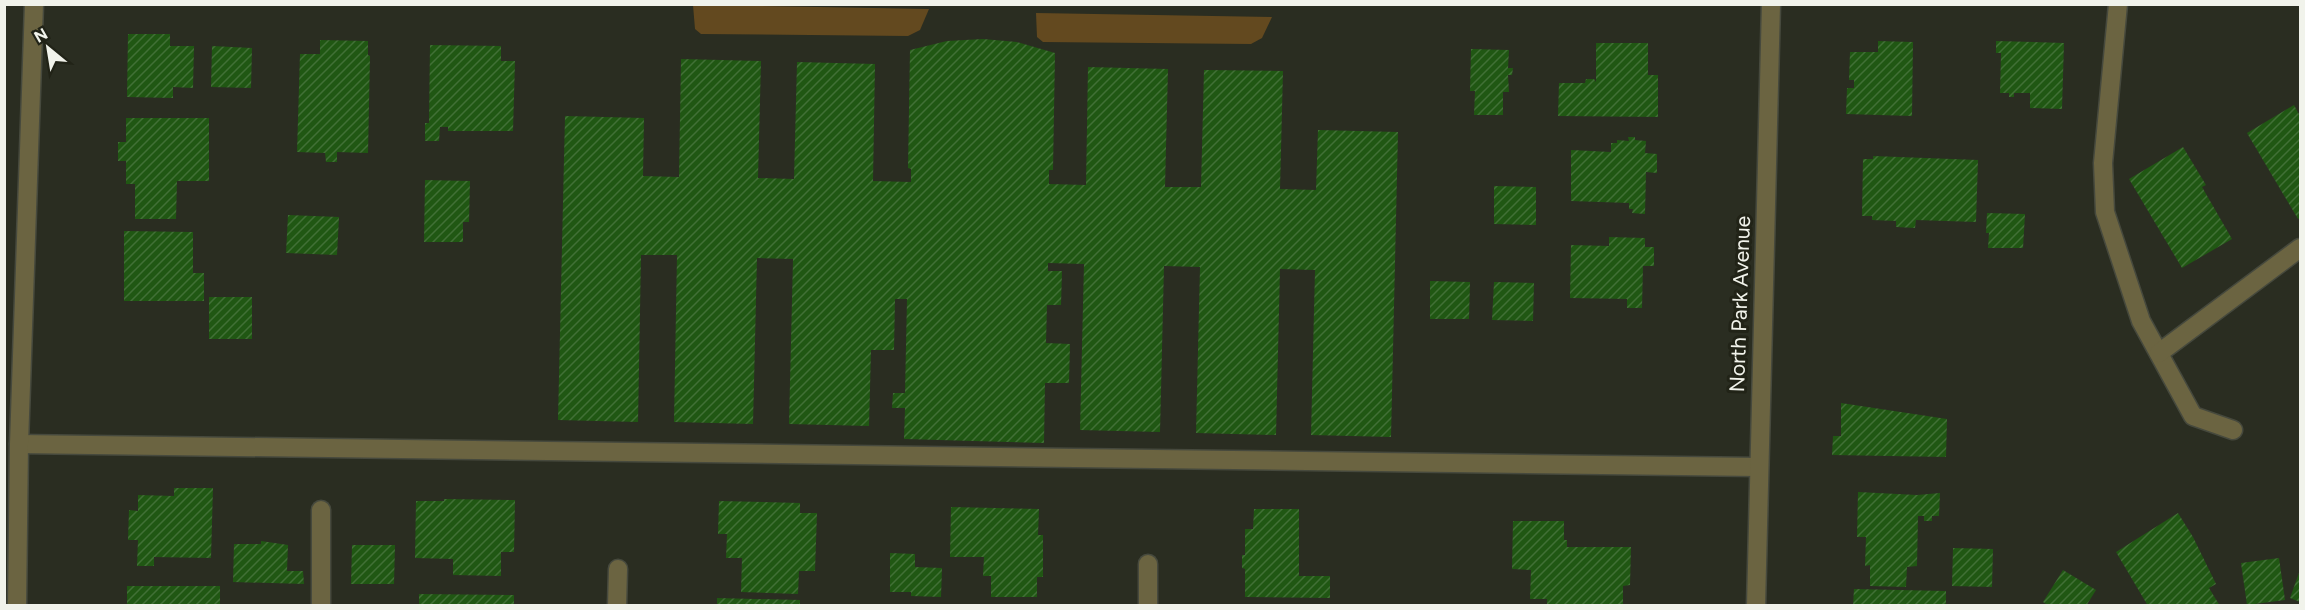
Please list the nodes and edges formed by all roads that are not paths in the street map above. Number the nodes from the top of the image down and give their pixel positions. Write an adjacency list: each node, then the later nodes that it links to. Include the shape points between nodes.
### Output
1 (34, 4): 7 (street)
2 (1771, 4): 8 (street, North Park Avenue)
3 (2118, 4): 5 (street, via 2103,163 2105,212 2141,321)
4 (2301, 248): 5 (street)
5 (2159, 353): 6 (street, via 2193,416)
6 (2233, 430)
7 (19, 444): 8 (street); 10 (street)
8 (1758, 467): 17 (street, North Park Avenue)
9 (321, 510): 14 (street)
10 (11, 555): 13 (street)
11 (1148, 564): 16 (street)
12 (618, 569): 15 (street)
13 (17, 606)
14 (321, 606)
15 (617, 606)
16 (1148, 606)
17 (1756, 606)

